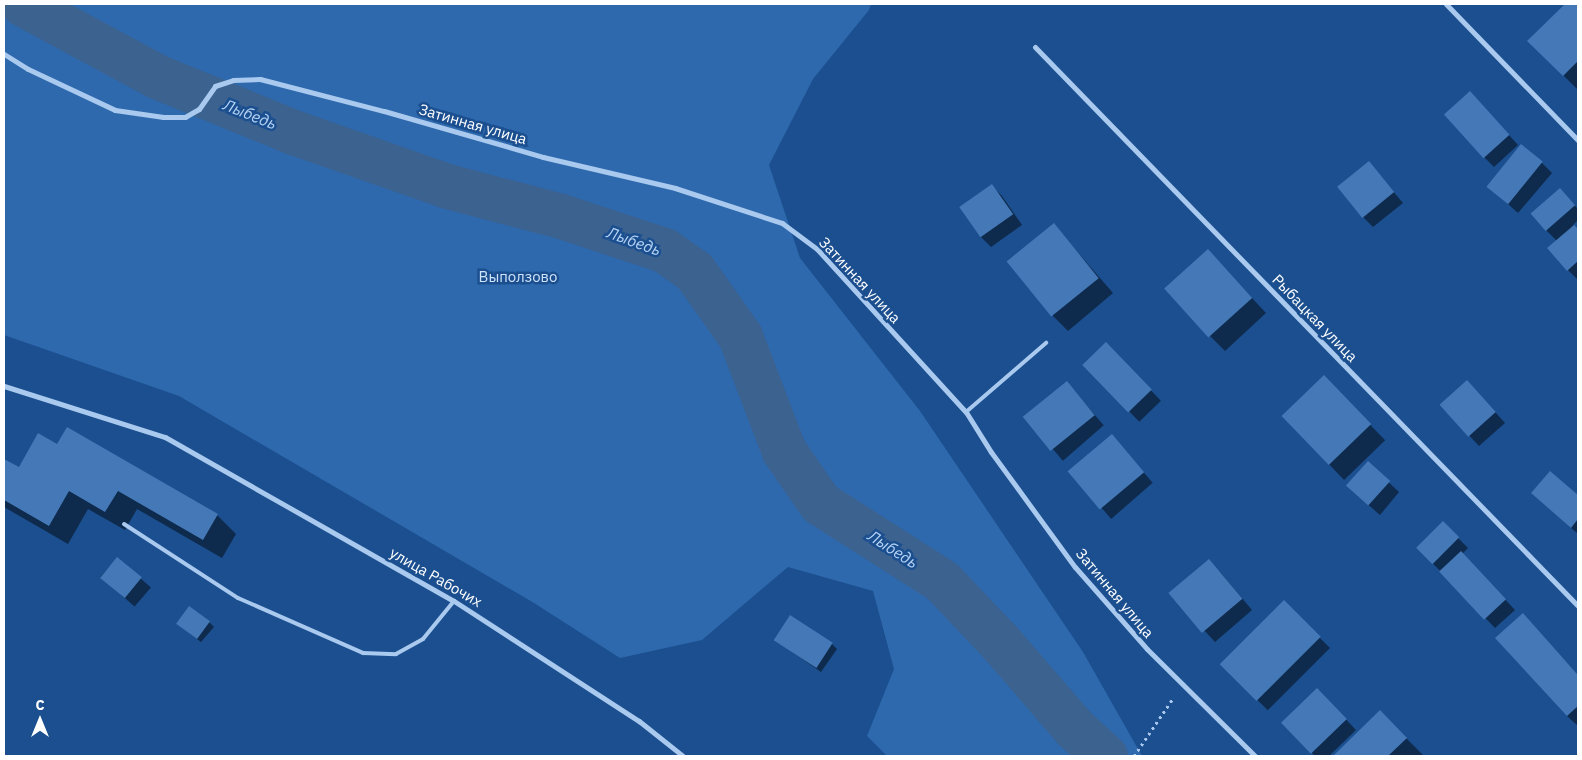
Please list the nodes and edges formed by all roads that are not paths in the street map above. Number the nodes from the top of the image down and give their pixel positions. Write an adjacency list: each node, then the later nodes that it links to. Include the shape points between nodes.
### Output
1 (1446, 4): 4 (street)
2 (1035, 47): 10 (street, Рыбацкая улица)
3 (4, 54): 7 (street, Затинная улица, via 28,70 115,110 185,117 199,109 215,86 233,80 260,79 384,111 543,158 675,188 782,224 817,249)
4 (1578, 140)
5 (1046, 343): 7 (lane)
6 (4, 386): 9 (street, улица Рабочих, via 165,437)
7 (966, 412): 12 (street, Затинная улица, via 991,452 1075,567 1147,649)
8 (124, 524): 9 (lane, via 238,598 363,653 396,654 423,639)
9 (454, 601): 11 (street, улица Рабочих, via 640,721)
10 (1578, 606)
11 (683, 756)
12 (1256, 756)

